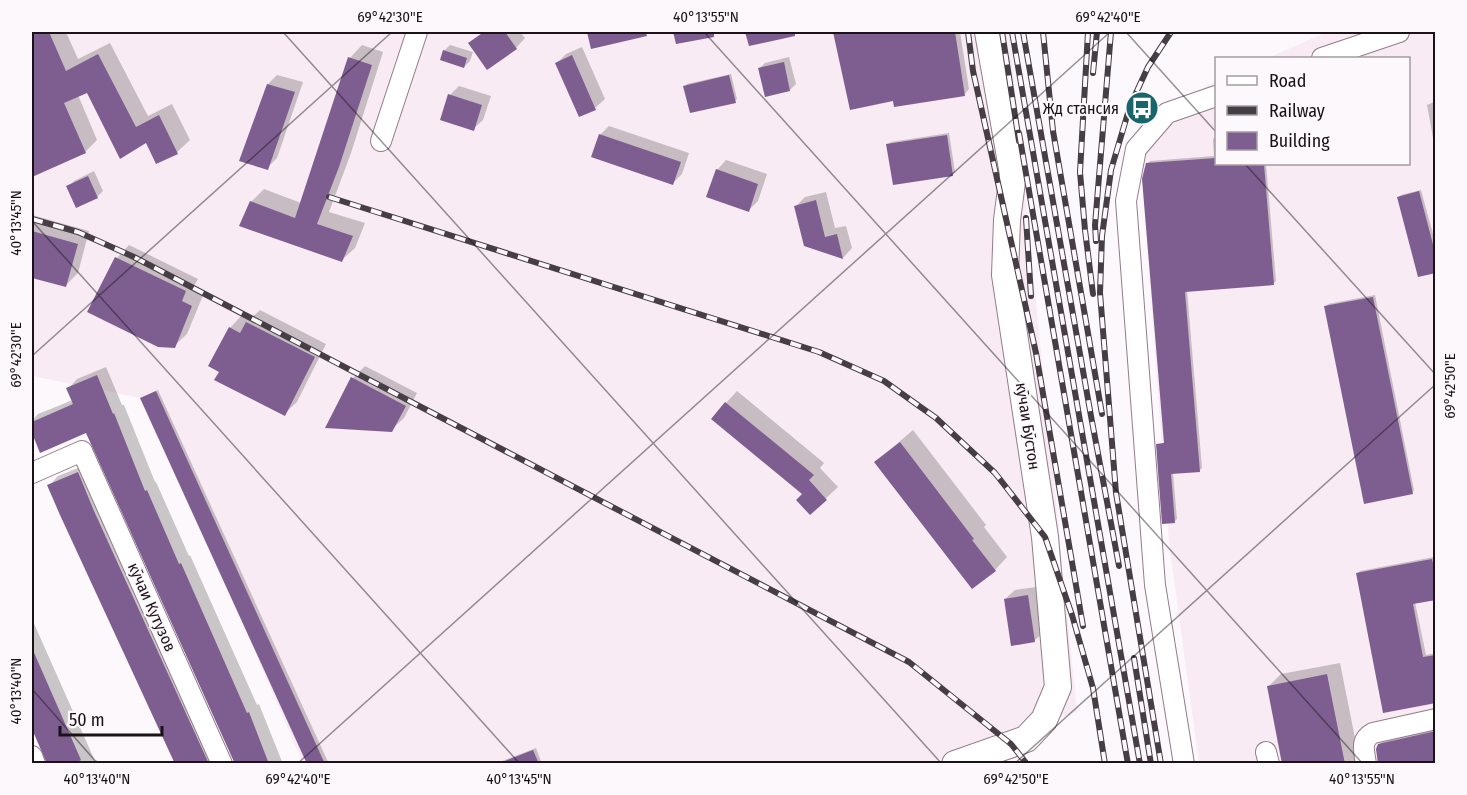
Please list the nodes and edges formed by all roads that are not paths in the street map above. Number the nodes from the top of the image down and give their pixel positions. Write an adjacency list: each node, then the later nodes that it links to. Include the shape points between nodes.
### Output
1 (417, 32): 6 (street)
2 (988, 32): 12 (main road, кӯчаи Бӯстон, via 1013,174 1005,275 1045,537 1058,687 1044,720 1026,739)
3 (1399, 32): 4 (street)
4 (1325, 57)
5 (1215, 96): 13 (street, via 1167,113 1136,149 1126,201 1155,585)
6 (381, 141)
7 (32, 473): 11 (street, кӯчаи Кутузов, via 82,451)
8 (1436, 719): 14 (street, via 1365,737)
9 (32, 756): 10 (street)
10 (35, 764)
11 (222, 764)
12 (955, 764)
13 (1184, 764)
14 (1366, 764)

